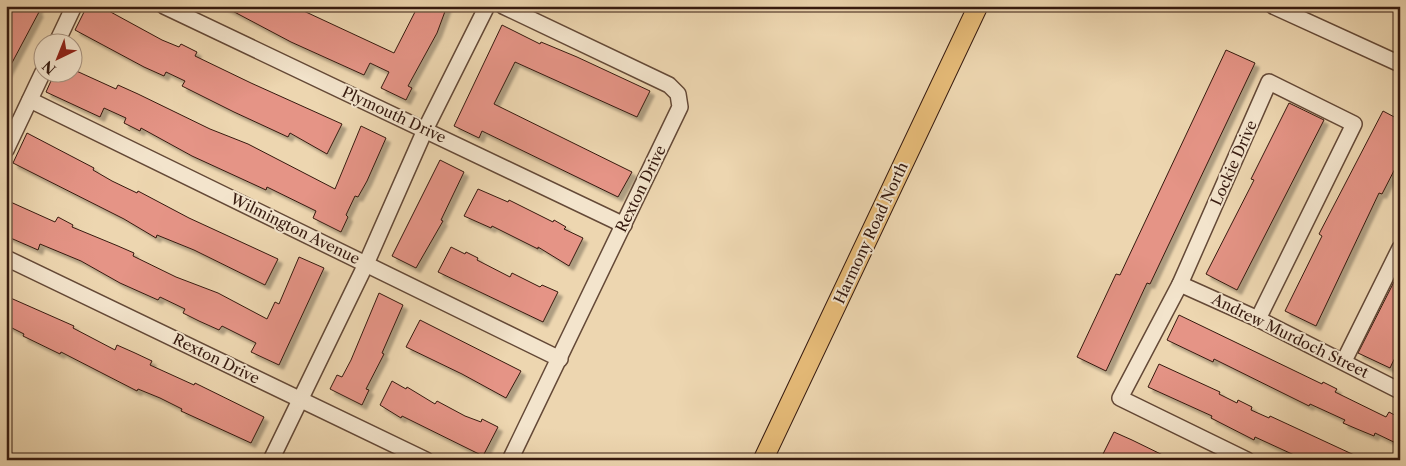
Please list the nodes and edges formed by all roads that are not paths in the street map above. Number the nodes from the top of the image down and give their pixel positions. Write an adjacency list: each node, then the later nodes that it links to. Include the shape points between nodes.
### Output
1 (74, 6): 7 (street)
2 (164, 6): 11 (street, Plymouth Drive)
3 (487, 6): 11 (street)
4 (503, 6): 13 (street, Rexton Drive, via 668,85 678,94 680,107)
5 (978, 6): 26 (main road, Harmony Road North)
6 (1273, 6): 8 (street)
7 (62, 32)
8 (1400, 64)
9 (38, 82): 10 (street)
10 (30, 100): 12 (street); 16 (street, Wilmington Avenue)
11 (425, 130): 13 (street, Plymouth Drive); 16 (street)
12 (6, 150)
13 (624, 225): 19 (street, Rexton Drive)
14 (1400, 248): 20 (street)
15 (6, 258): 22 (street, Rexton Drive)
16 (366, 264): 19 (street, Wilmington Avenue); 22 (street)
17 (1180, 284): 18 (street, Andrew Murdoch Street); 18 (street, Lockie Drive, via 1270,82 1354,124); 27 (street, Lockie Drive, via 1120,398)
18 (1258, 319): 20 (street, Andrew Murdoch Street)
19 (560, 359): 25 (street, Rexton Drive)
20 (1344, 361): 21 (street, Andrew Murdoch Street)
21 (1400, 391)
22 (300, 399): 23 (street); 24 (street, Rexton Drive)
23 (271, 460)
24 (426, 460)
25 (510, 460)
26 (763, 460)
27 (1247, 460)

